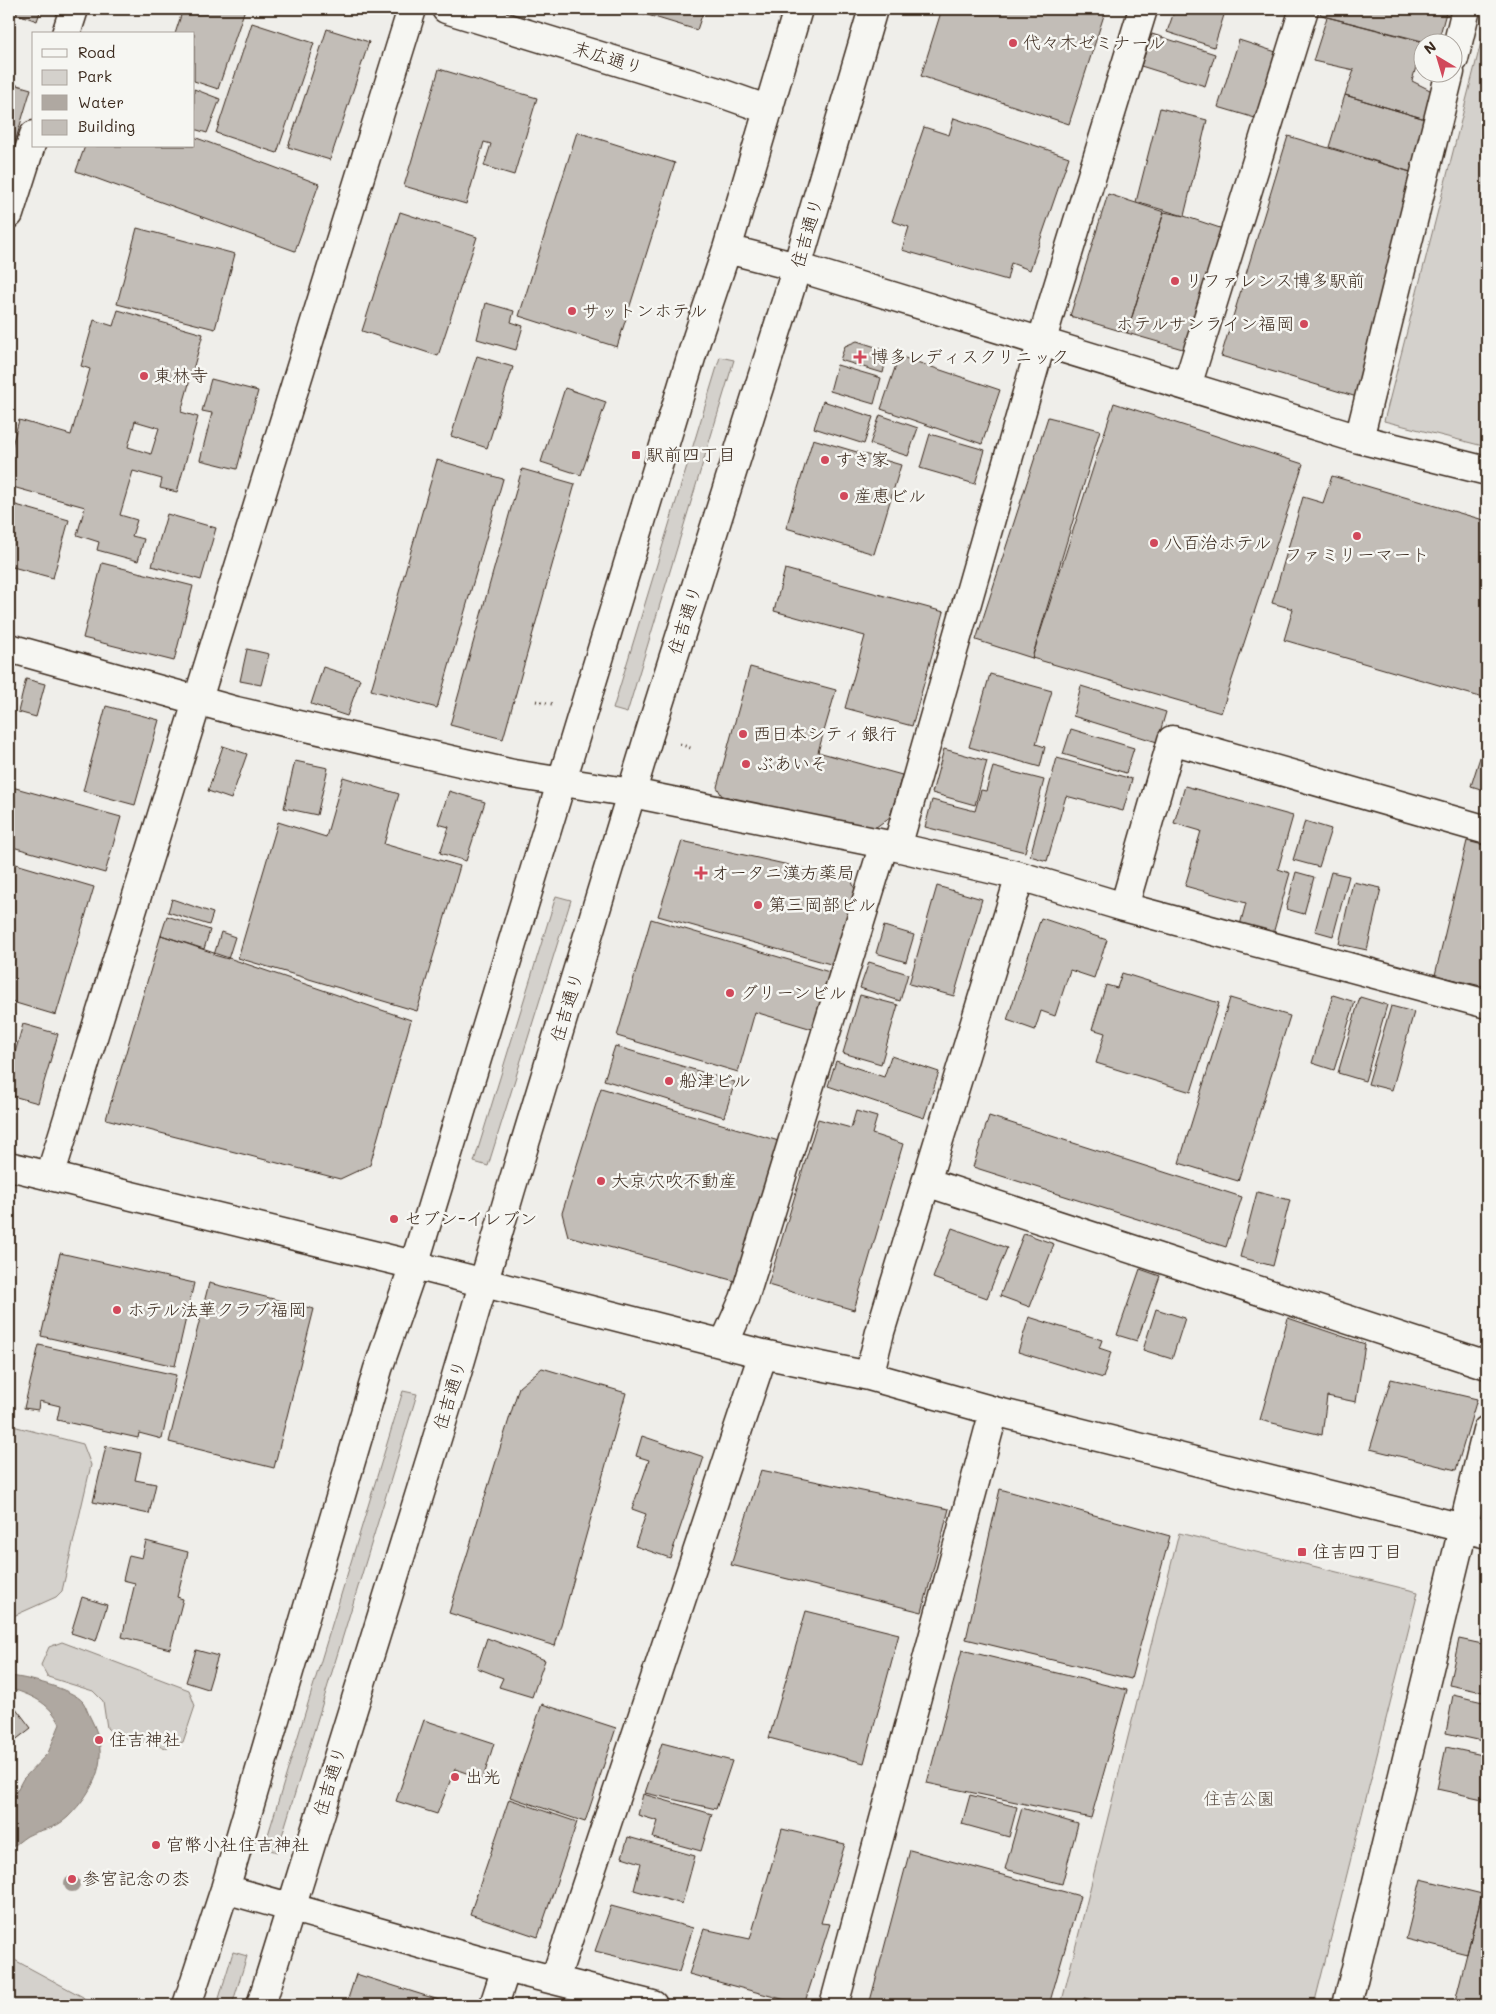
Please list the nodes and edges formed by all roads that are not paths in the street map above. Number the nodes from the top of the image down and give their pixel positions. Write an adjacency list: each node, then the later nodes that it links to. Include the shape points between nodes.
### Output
1 (74, 9): 9 (street)
2 (412, 9): 22 (street)
3 (446, 9): 12 (street, 末広通り)
4 (798, 9): 12 (street)
5 (873, 9): 16 (street, 住吉通り)
6 (1143, 9): 17 (street)
7 (1304, 9): 18 (street)
8 (1466, 9): 10 (street)
9 (67, 32)
10 (1460, 32)
11 (1448, 82): 19 (street)
12 (769, 110): 15 (street)
13 (32, 142): 14 (street)
14 (9, 214)
15 (727, 249): 16 (street); 23 (street)
16 (797, 267): 17 (street); 24 (street, 住吉通り)
17 (1042, 341): 18 (street); 26 (street)
18 (1187, 386): 19 (street)
19 (1359, 439): 20 (street)
20 (1487, 471)
21 (9, 648): 22 (street)
22 (198, 700): 23 (street, via 504,772); 31 (street)
23 (561, 781): 24 (street); 33 (street)
24 (632, 794): 26 (street); 34 (street, 住吉通り)
25 (1487, 830): 28 (street, via 1172,740)
26 (891, 846): 27 (street); 35 (street, via 744,1298)
27 (1020, 876): 28 (street); 32 (street)
28 (1124, 907): 29 (street)
29 (1487, 1004)
30 (9, 1166): 31 (street)
31 (50, 1176): 33 (street)
32 (926, 1182): 37 (street); 38 (street)
33 (414, 1265): 34 (street); 42 (street, via 375,1378)
34 (483, 1283): 35 (street); 43 (street, 住吉通り)
35 (724, 1344): 36 (street)
36 (763, 1354): 38 (street); 45 (street)
37 (1487, 1366)
38 (869, 1376): 39 (street)
39 (994, 1411): 41 (street); 50 (street)
40 (1487, 1430): 41 (street)
41 (1475, 1531): 51 (street)
42 (225, 1889): 43 (street); 46 (street)
43 (290, 1907): 44 (street); 47 (street, 住吉通り)
44 (506, 1968): 45 (street); 48 (street)
45 (555, 1979): 49 (street)
46 (187, 2005)
47 (261, 2005)
48 (494, 2005)
49 (653, 2005)
50 (834, 2005)
51 (1347, 2005)

